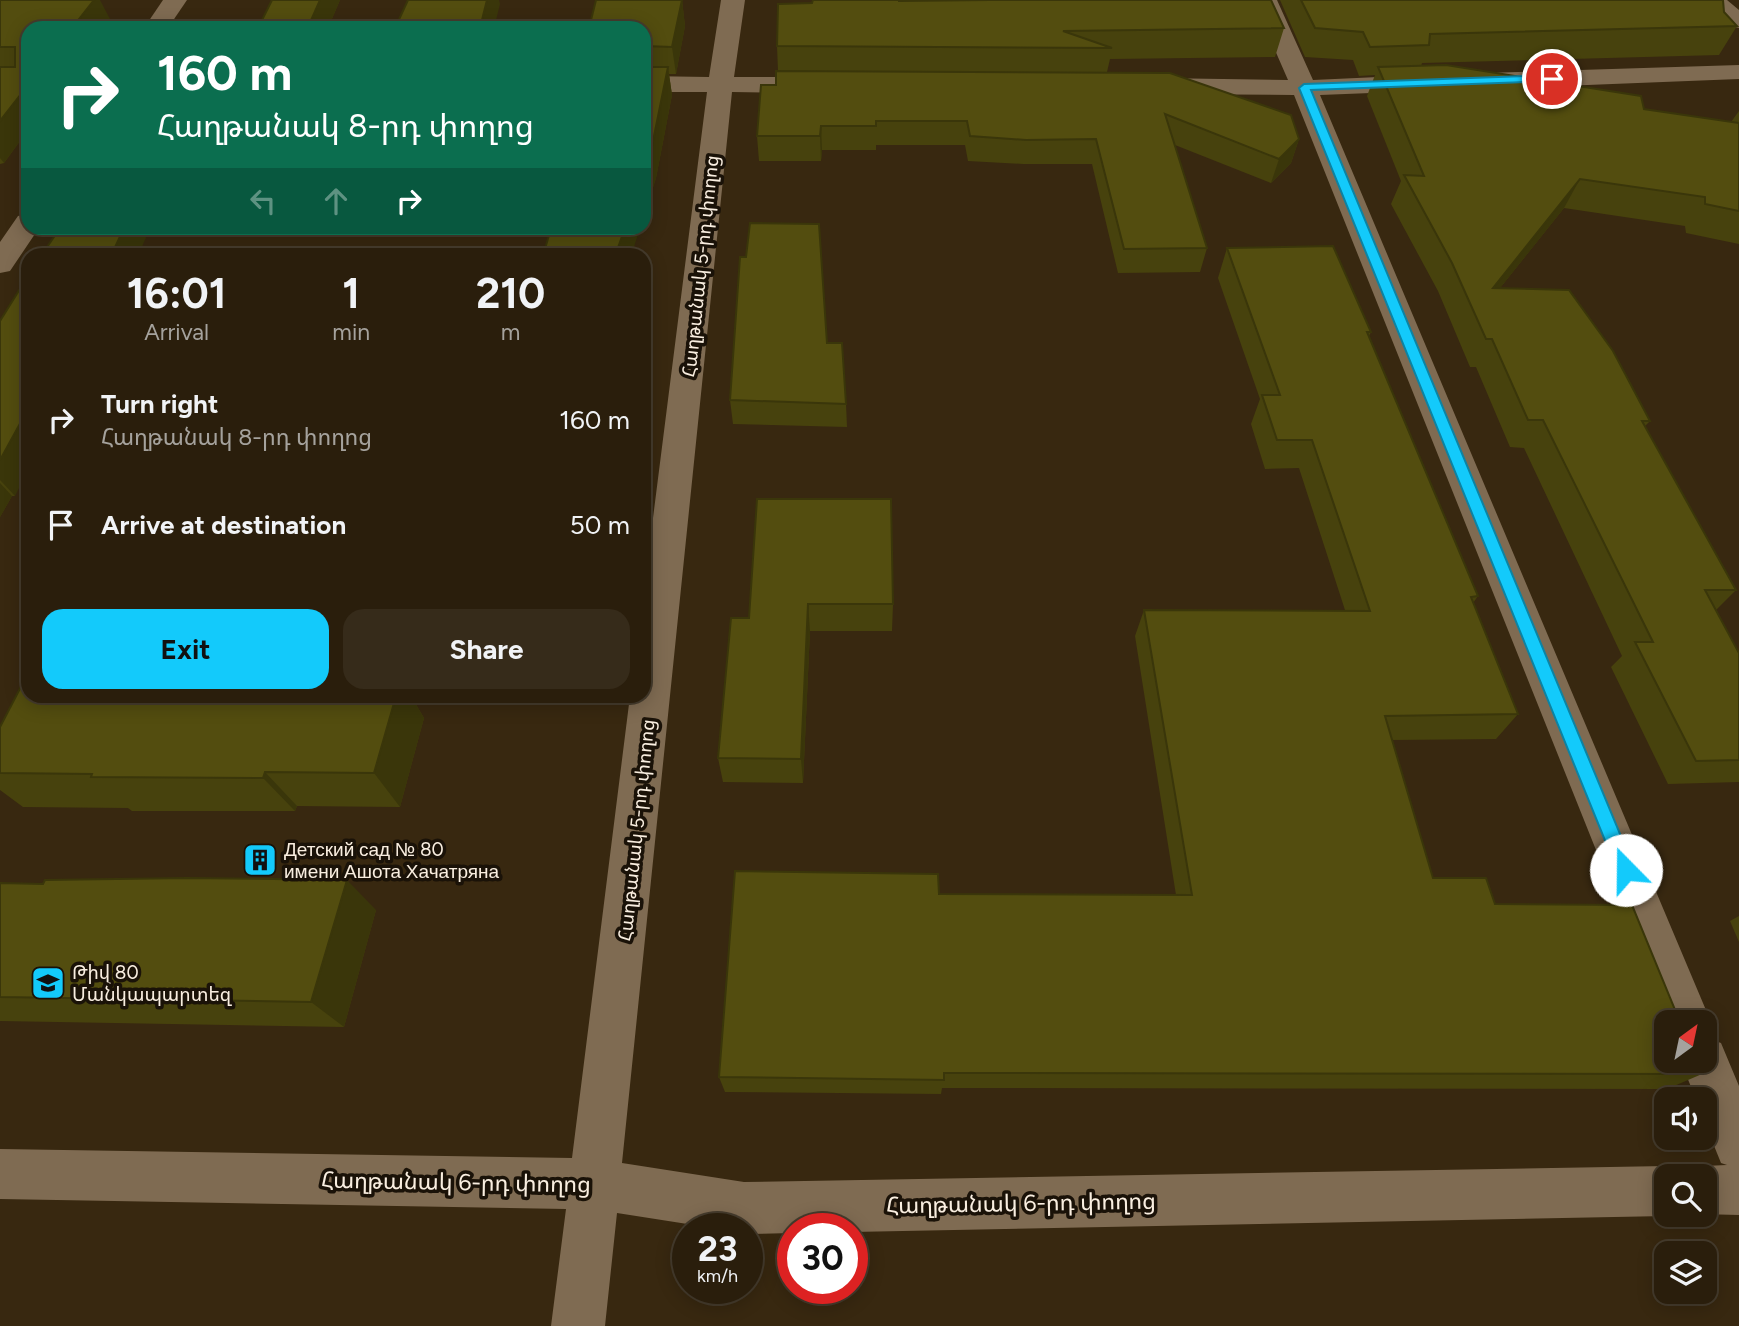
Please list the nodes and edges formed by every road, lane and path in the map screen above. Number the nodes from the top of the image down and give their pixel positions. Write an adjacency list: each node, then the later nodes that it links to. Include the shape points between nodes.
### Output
1 (175, 0): 5 (street)
2 (733, 0): 9 (street, Հաղթանակ 5-րդ փողոց)
3 (1265, 0): 12 (street)
4 (1712, 0): 6 (street)
5 (161, 21)
6 (1739, 21)
7 (1739, 72): 12 (street)
8 (651, 84): 9 (street)
9 (720, 85): 10 (street); 15 (street, Հաղթանակ 5-րդ փողոց)
10 (830, 85)
11 (1133, 86): 12 (street)
12 (1304, 88): 17 (street)
13 (21, 232): 14 (street)
14 (0, 264)
15 (651, 697)
16 (650, 703): 21 (street, Հաղթանակ 5-րդ փողոց)
17 (1683, 1010)
18 (1709, 1073): 19 (street)
19 (1739, 1145)
20 (0, 1174): 21 (street, Հաղթանակ 6-րդ փողոց)
21 (596, 1184): 23 (street, Հաղթանակ 6-րդ փողոց, via 744,1208); 25 (street, Հաղթանակ 5-րդ փողոց)
22 (1739, 1190): 24 (street)
23 (1654, 1191)
24 (1717, 1191)
25 (578, 1326)

